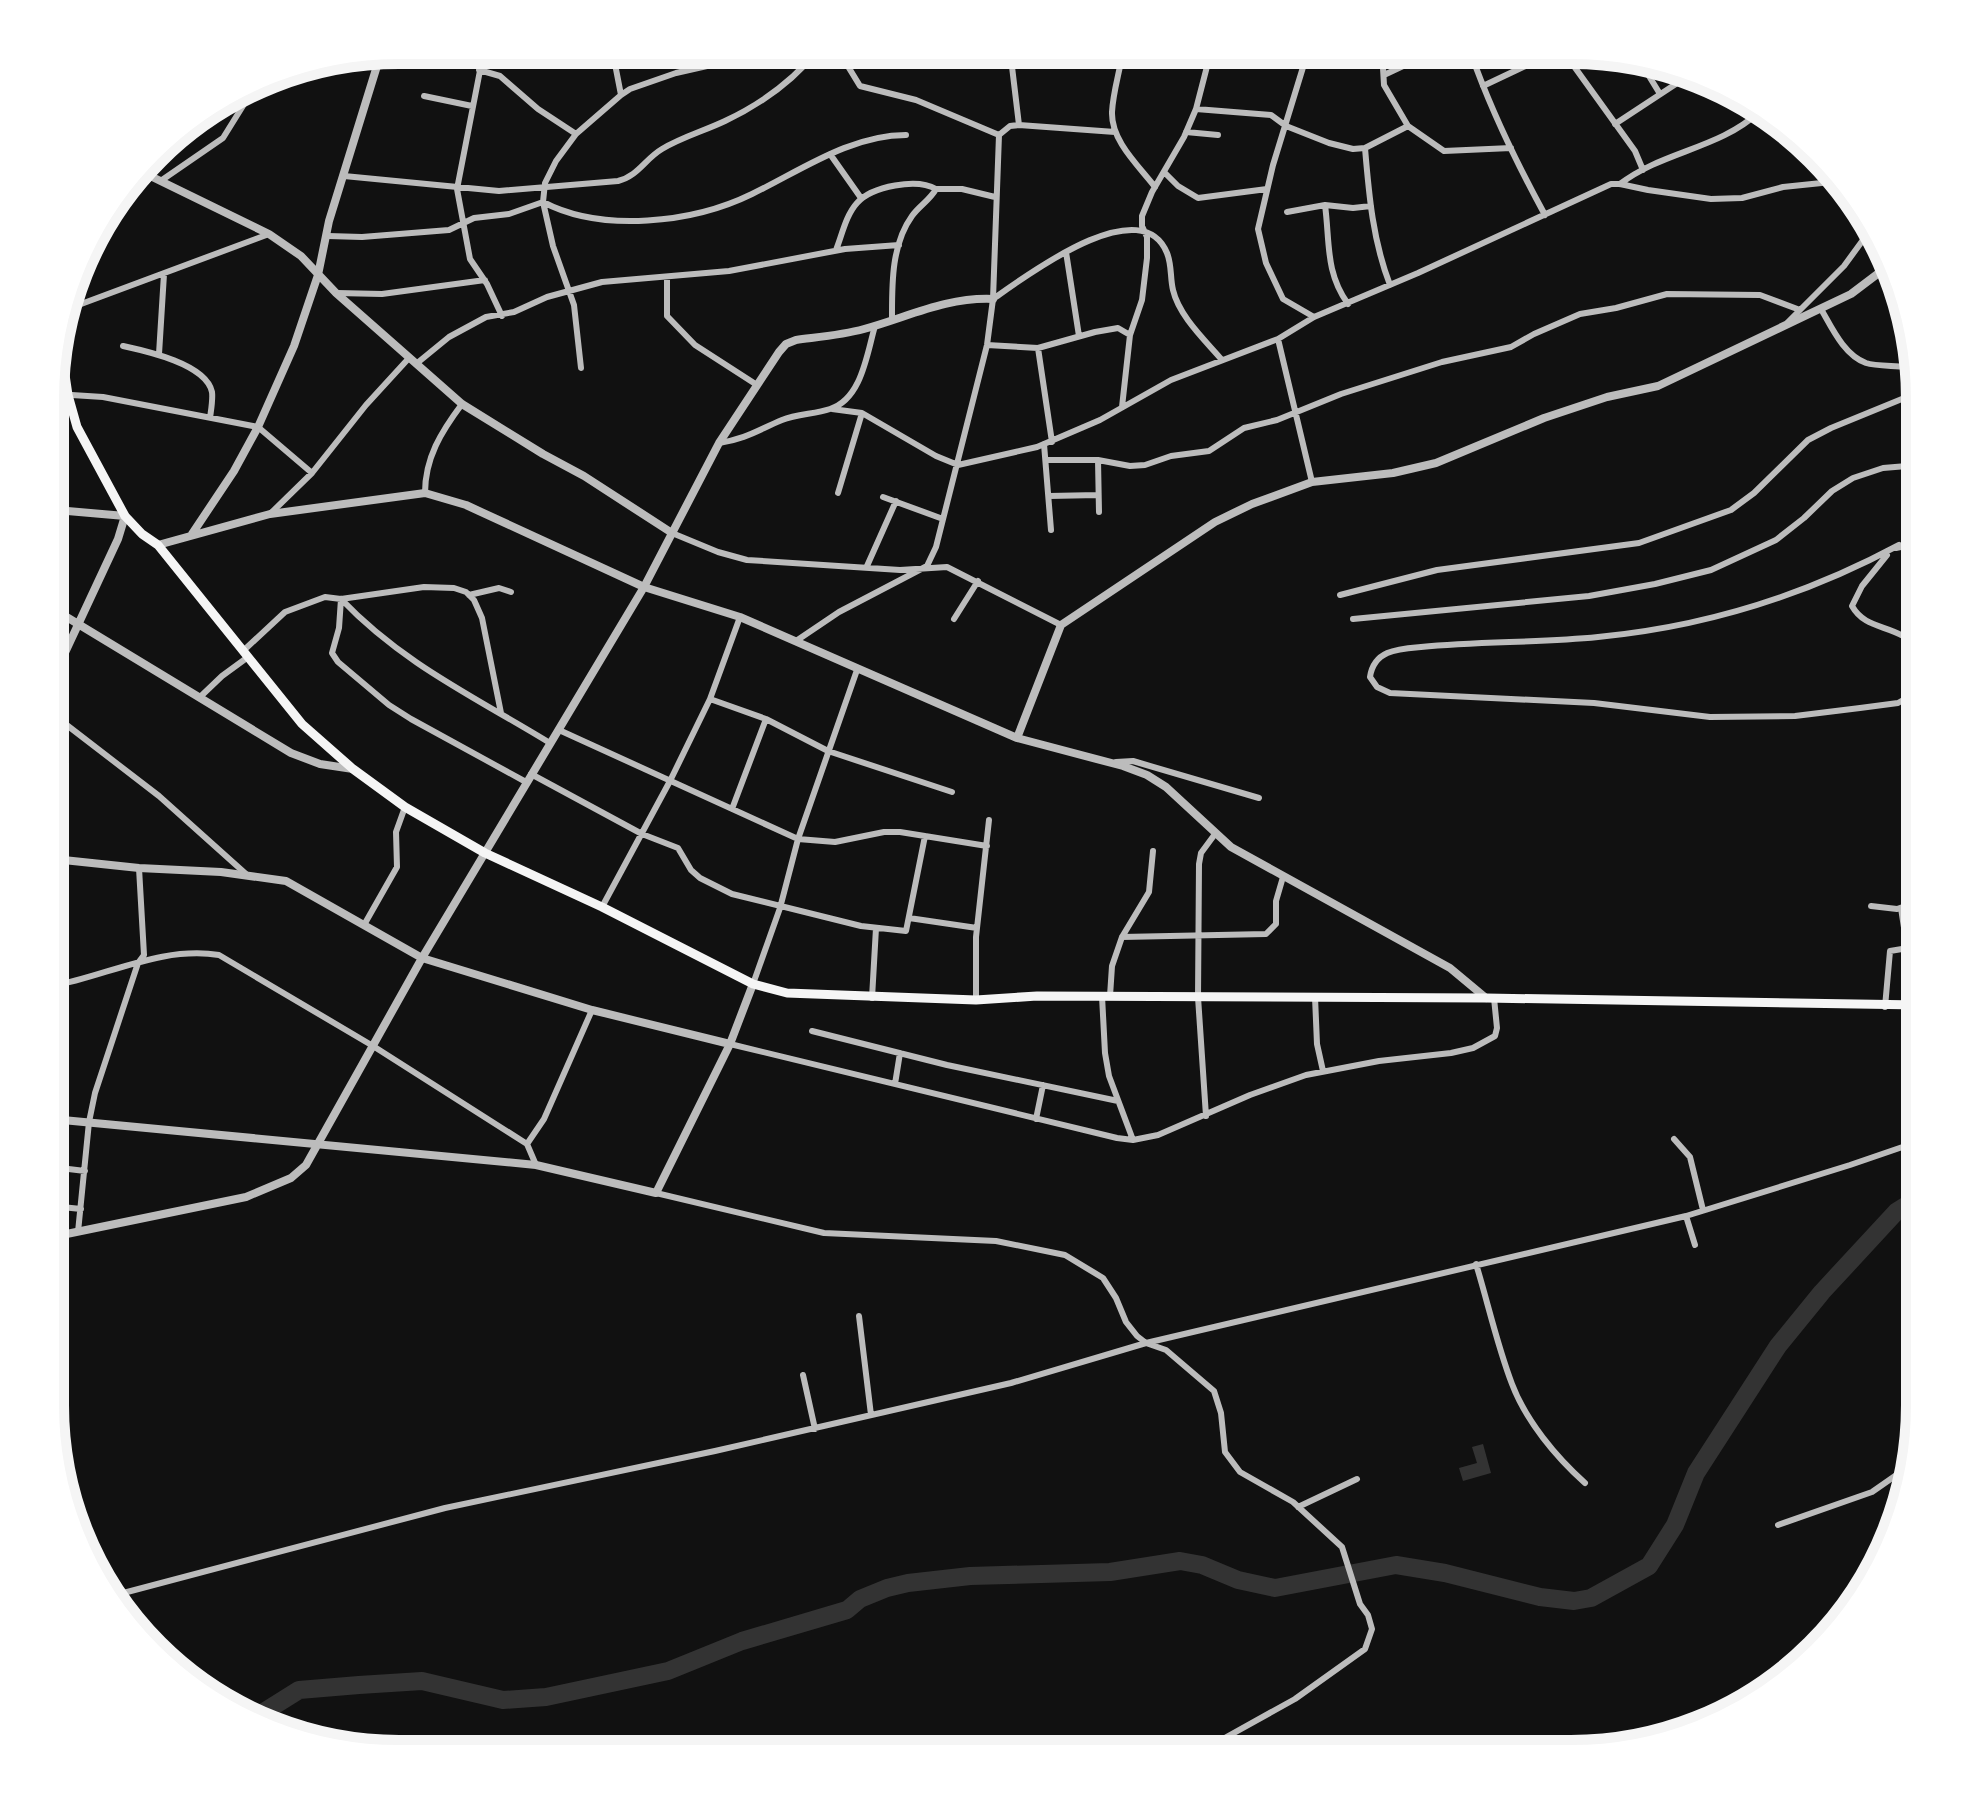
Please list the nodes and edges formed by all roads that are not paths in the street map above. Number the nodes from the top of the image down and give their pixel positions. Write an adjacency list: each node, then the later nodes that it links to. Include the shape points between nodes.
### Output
1 (480, 64): 16 (street)
2 (615, 64): 22 (street)
3 (720, 64): 22 (street, via 650,81)
4 (806, 64): 48 (street, via 763,100 660,149 630,178)
5 (847, 64): 36 (street, via 860,86 916,100)
6 (1012, 64): 29 (street)
7 (1120, 64): 32 (street, via 1113,100)
8 (1208, 64): 26 (street)
9 (1304, 64): 30 (street)
10 (1383, 64): 18 (street)
11 (1407, 64): 18 (street)
12 (1475, 64): 20 (street)
13 (1531, 64): 20 (street)
14 (1570, 64): 28 (street)
15 (377, 65): 44 (street)
16 (479, 70): 25 (street); 34 (street, via 500,76)
17 (1647, 72): 21 (street)
18 (1384, 75): 31 (street, via 1384,85)
19 (1679, 82): 21 (street)
20 (1483, 86): 39 (street)
21 (1660, 94): 28 (street)
22 (621, 95): 34 (street)
23 (424, 96): 25 (street)
24 (245, 102): 45 (street, via 223,138)
25 (472, 106): 50 (street)
26 (1196, 109): 30 (street, via 1271,115); 33 (street)
27 (1752, 117): 41 (street, via 1730,133)
28 (1615, 124): 41 (street)
29 (1019, 125): 32 (street); 36 (street)
30 (1286, 126): 38 (street, via 1329,143); 52 (street)
31 (1408, 126): 38 (street); 39 (street, via 1444,151)
32 (1115, 132): 49 (street)
33 (1186, 132): 37 (street); 42 (street)
34 (576, 134): 48 (street)
35 (906, 135): 40 (street, via 868,140)
36 (999, 135): 53 (street)
37 (1218, 135)
38 (1365, 148): 57 (street)
39 (1511, 148): 59 (street)
40 (830, 154): 54 (street); 55 (street, via 712,212 613,220)
41 (1643, 170): 47 (street)
42 (1164, 172): 49 (street); 52 (street, via 1198,198)
43 (150, 175): 45 (street)
44 (344, 176): 50 (street); 63 (street)
45 (162, 180): 62 (street)
46 (1827, 182): 47 (street, via 1711,199)
47 (1620, 184): 59 (street)
48 (545, 187): 50 (street); 55 (street)
49 (1155, 187): 61 (street, via 1142,216)
50 (457, 189): 60 (street)
51 (936, 189): 53 (street); 54 (street, via 897,184); 65 (street, via 909,220)
52 (1267, 189): 82 (street, via 1258,229 1270,275 1283,299)
53 (995, 197): 76 (street)
54 (861, 198): 66 (street)
55 (543, 202): 60 (street); 75 (street)
56 (1325, 205): 57 (street); 58 (street); 77 (street, via 1330,268)
57 (1371, 206): 73 (street, via 1379,257)
58 (1287, 212)
59 (1545, 215): 73 (street)
60 (462, 225): 63 (street, via 390,235); 72 (street, via 470,259)
61 (1144, 230): 67 (street, via 1111,233); 86 (street, via 1142,300); 93 (street, via 1167,252 1181,309)
62 (269, 234): 69 (street); 70 (street)
63 (328, 236): 70 (street)
64 (1864, 238): 80 (street)
65 (899, 245): 66 (street); 83 (street)
66 (836, 250): 71 (street)
67 (1066, 252): 76 (street); 87 (street)
68 (1880, 272): 79 (street)
69 (164, 274): 78 (street); 92 (street)
70 (318, 275): 74 (street); 108 (street)
71 (667, 277): 75 (street, via 602,282); 98 (street, via 667,316 695,345)
72 (485, 280): 74 (street, via 382,294); 81 (street)
73 (1390, 285): 77 (street)
74 (336, 293): 94 (street)
75 (571, 293): 81 (street); 96 (street)
76 (993, 299): 83 (street, via 955,300); 89 (street)
77 (1348, 304): 82 (street)
78 (77, 306)
79 (1821, 309): 85 (street); 95 (street, via 1849,352 1867,363)
80 (1800, 310): 85 (street); 105 (street, via 1760,295 1667,294 1580,314 1511,347 1442,362)
81 (502, 316): 94 (street, via 486,317)
82 (1314, 317): 88 (street)
83 (892, 319): 84 (street)
84 (876, 325): 98 (street, via 786,344); 104 (street, via 862,373 850,395)
85 (1782, 328): 116 (street, via 1658,386 1544,418 1436,463)
86 (1130, 335): 87 (street, via 1118,328); 103 (street)
87 (1079, 336): 91 (street)
88 (1278, 339): 93 (street); 105 (street)
89 (987, 345): 91 (street); 113 (street)
90 (123, 346): 92 (street)
91 (1038, 348): 110 (street)
92 (159, 354): 107 (street, via 209,385)
93 (1222, 360): 103 (street)
94 (412, 361): 102 (street); 115 (street, via 366,405)
95 (1904, 366)
96 (581, 368)
97 (65, 376): 100 (main road)
98 (757, 385): 109 (street)
99 (64, 395): 100 (street)
100 (68, 395): 107 (street); 126 (main road, via 77,427)
101 (1906, 397): 140 (street, via 1808,440 1731,510 1666,534 1639,543 1437,570)
102 (462, 404): 117 (street, via 432,451); 129 (street)
103 (1122, 407): 110 (street)
104 (832, 409): 106 (street); 109 (street, via 784,419 741,440)
105 (1296, 410): 112 (street, via 1244,428 1209,451 1145,465); 116 (street)
106 (862, 413): 113 (street); 118 (street)
107 (210, 418): 108 (street)
108 (258, 427): 115 (street); 130 (street)
109 (719, 443): 129 (street)
110 (1048, 443): 111 (street); 113 (street)
111 (1047, 460): 112 (street); 120 (street)
112 (1098, 460): 119 (street)
113 (958, 465): 127 (street)
114 (1906, 466): 145 (street, via 1853,478 1776,540 1711,570 1589,596)
115 (312, 473): 125 (street)
116 (1312, 482): 147 (street, via 1215,522)
117 (425, 493): 125 (street); 137 (street, via 466,505)
118 (838, 493)
119 (1098, 495): 120 (street); 124 (street)
120 (1049, 496): 128 (street)
121 (883, 497): 122 (street)
122 (896, 501): 127 (street); 134 (street)
123 (64, 511): 126 (street)
124 (1099, 512)
125 (270, 514): 130 (street)
126 (125, 516): 132 (main road); 146 (street)
127 (943, 519): 135 (street)
128 (1051, 530)
129 (672, 533): 134 (street, via 747,560); 137 (street)
130 (191, 535): 132 (street)
131 (1906, 544): 133 (street)
132 (158, 545): 151 (main road)
133 (1899, 545): 148 (street, via 1880,561 1852,606 1871,625); 154 (street, via 1837,577 1735,613 1598,637 1402,649 1380,655 1370,677 1390,693 1594,703 1710,717 1795,716)
134 (867, 566): 135 (street)
135 (927, 566): 136 (street, via 947,567); 149 (street)
136 (978, 581): 144 (street); 147 (street)
137 (644, 587): 143 (street); 159 (street)
138 (511, 592): 139 (street, via 499,588)
139 (469, 595): 141 (street, via 454,588 424,587); 156 (street, via 482,618)
140 (1340, 595)
141 (341, 599): 151 (street, via 325,597 285,612); 156 (street, via 407,657); 165 (street, via 332,653 338,662 411,719)
142 (64, 615): 146 (street)
143 (740, 617): 149 (street); 155 (street)
144 (954, 619)
145 (1353, 619)
146 (77, 623): 150 (street); 153 (street)
147 (1061, 625): 160 (street)
148 (1906, 638)
149 (796, 641): 152 (street)
150 (64, 653)
151 (246, 654): 153 (street); 164 (main road, via 302,724)
152 (857, 670): 160 (street); 162 (street)
153 (199, 698): 164 (street, via 291,753)
154 (1906, 698)
155 (710, 699): 157 (street); 166 (street)
156 (501, 713): 161 (street)
157 (766, 719): 162 (street); 170 (street)
158 (64, 723): 181 (street, via 159,796)
159 (559, 730): 161 (street); 166 (street)
160 (1017, 738): 163 (street)
161 (550, 743): 165 (street)
162 (828, 751): 167 (street); 175 (street)
163 (1110, 762): 168 (street, via 1133,761); 173 (street, via 1158,782)
164 (353, 769): 169 (main road)
165 (528, 778): 172 (street); 178 (street)
166 (670, 781): 170 (street); 172 (street)
167 (952, 792)
168 (1259, 798)
169 (405, 807): 178 (main road); 189 (street, via 396,832 397,867)
170 (732, 809): 175 (street)
171 (989, 820): 176 (street)
172 (642, 834): 185 (street); 186 (street, via 678,848 691,870 711,884)
173 (1215, 834): 182 (street); 192 (street, via 1199,864)
174 (925, 836): 175 (street, via 884,832 835,842); 176 (street); 188 (street)
175 (798, 839): 186 (street)
176 (987, 846): 191 (street)
177 (1153, 851): 193 (street, via 1149,892)
178 (485, 853): 185 (main road); 196 (street)
179 (64, 860): 180 (street)
180 (139, 868): 181 (street); 197 (street, via 144,955)
181 (248, 876): 189 (street, via 286,881)
182 (1283, 877): 192 (street, via 1276,924 1269,933); 204 (street, via 1450,968)
183 (1871, 906): 187 (street)
184 (1906, 906): 187 (street)
185 (602, 907): 199 (main road)
186 (780, 908): 190 (street); 199 (street)
187 (1901, 908): 194 (street)
188 (909, 918): 190 (street, via 906,931); 191 (street)
189 (364, 925): 196 (street)
190 (876, 928): 203 (street)
191 (977, 928): 205 (street)
192 (1200, 935): 193 (street); 201 (street)
193 (1122, 937): 200 (street)
194 (1906, 940)
195 (1906, 947): 207 (street, via 1890,951)
196 (422, 958): 208 (street); 211 (street)
197 (138, 963): 198 (street); 211 (street, via 173,953 219,955); 220 (street)
198 (64, 983)
199 (753, 984): 203 (main road, via 787,993); 210 (street)
200 (1106, 996): 201 (main road); 205 (main road); 216 (street, via 1105,1053)
201 (1198, 997): 202 (main road); 217 (street)
202 (1315, 997): 204 (main road); 213 (street)
203 (872, 998): 205 (main road)
204 (1490, 998): 207 (main road); 213 (street, via 1495,1036 1473,1048)
205 (976, 1000)
206 (1906, 1006): 207 (main road)
207 (1885, 1007)
208 (592, 1010): 210 (street); 224 (street, via 544,1119)
209 (812, 1031): 212 (street)
210 (730, 1044): 214 (street); 229 (street)
211 (373, 1046): 223 (street); 224 (street)
212 (900, 1053): 214 (street); 215 (street)
213 (1323, 1071): 217 (street)
214 (895, 1084): 218 (street)
215 (1043, 1085): 216 (street); 218 (street)
216 (1118, 1101): 222 (street)
217 (1206, 1116): 222 (street)
218 (1036, 1119): 222 (street)
219 (64, 1120): 220 (street)
220 (89, 1122): 223 (street); 228 (street)
221 (1674, 1139): 232 (street, via 1690,1157)
222 (1133, 1140)
223 (318, 1144): 226 (street); 234 (street, via 291,1178 246,1197)
224 (527, 1144): 226 (street)
225 (1906, 1146): 232 (street)
226 (536, 1165): 229 (street)
227 (64, 1168): 228 (street)
228 (85, 1171): 231 (street)
229 (656, 1193): 239 (street, via 824,1233 996,1241 1065,1255 1103,1278 1126,1322)
230 (64, 1207): 231 (street)
231 (81, 1209): 234 (street)
232 (1703, 1210): 233 (street)
233 (1686, 1216): 236 (street); 237 (street)
234 (78, 1232): 235 (street)
235 (64, 1235)
236 (1695, 1245)
237 (1476, 1264): 239 (street); 245 (street, via 1511,1383 1560,1459)
238 (859, 1316): 241 (street)
239 (1146, 1343): 241 (street, via 1011,1383); 246 (street, via 1166,1350 1214,1391 1225,1452 1240,1472)
240 (803, 1375): 242 (street)
241 (871, 1415): 242 (street)
242 (815, 1429): 248 (street, via 445,1508)
243 (1899, 1473): 247 (street, via 1872,1492)
244 (1357, 1479): 246 (street)
245 (1585, 1483)
246 (1298, 1507): 249 (street, via 1342,1547 1372,1629 1365,1649 1295,1699)
247 (1778, 1525)
248 (122, 1593)
249 (1221, 1740)

